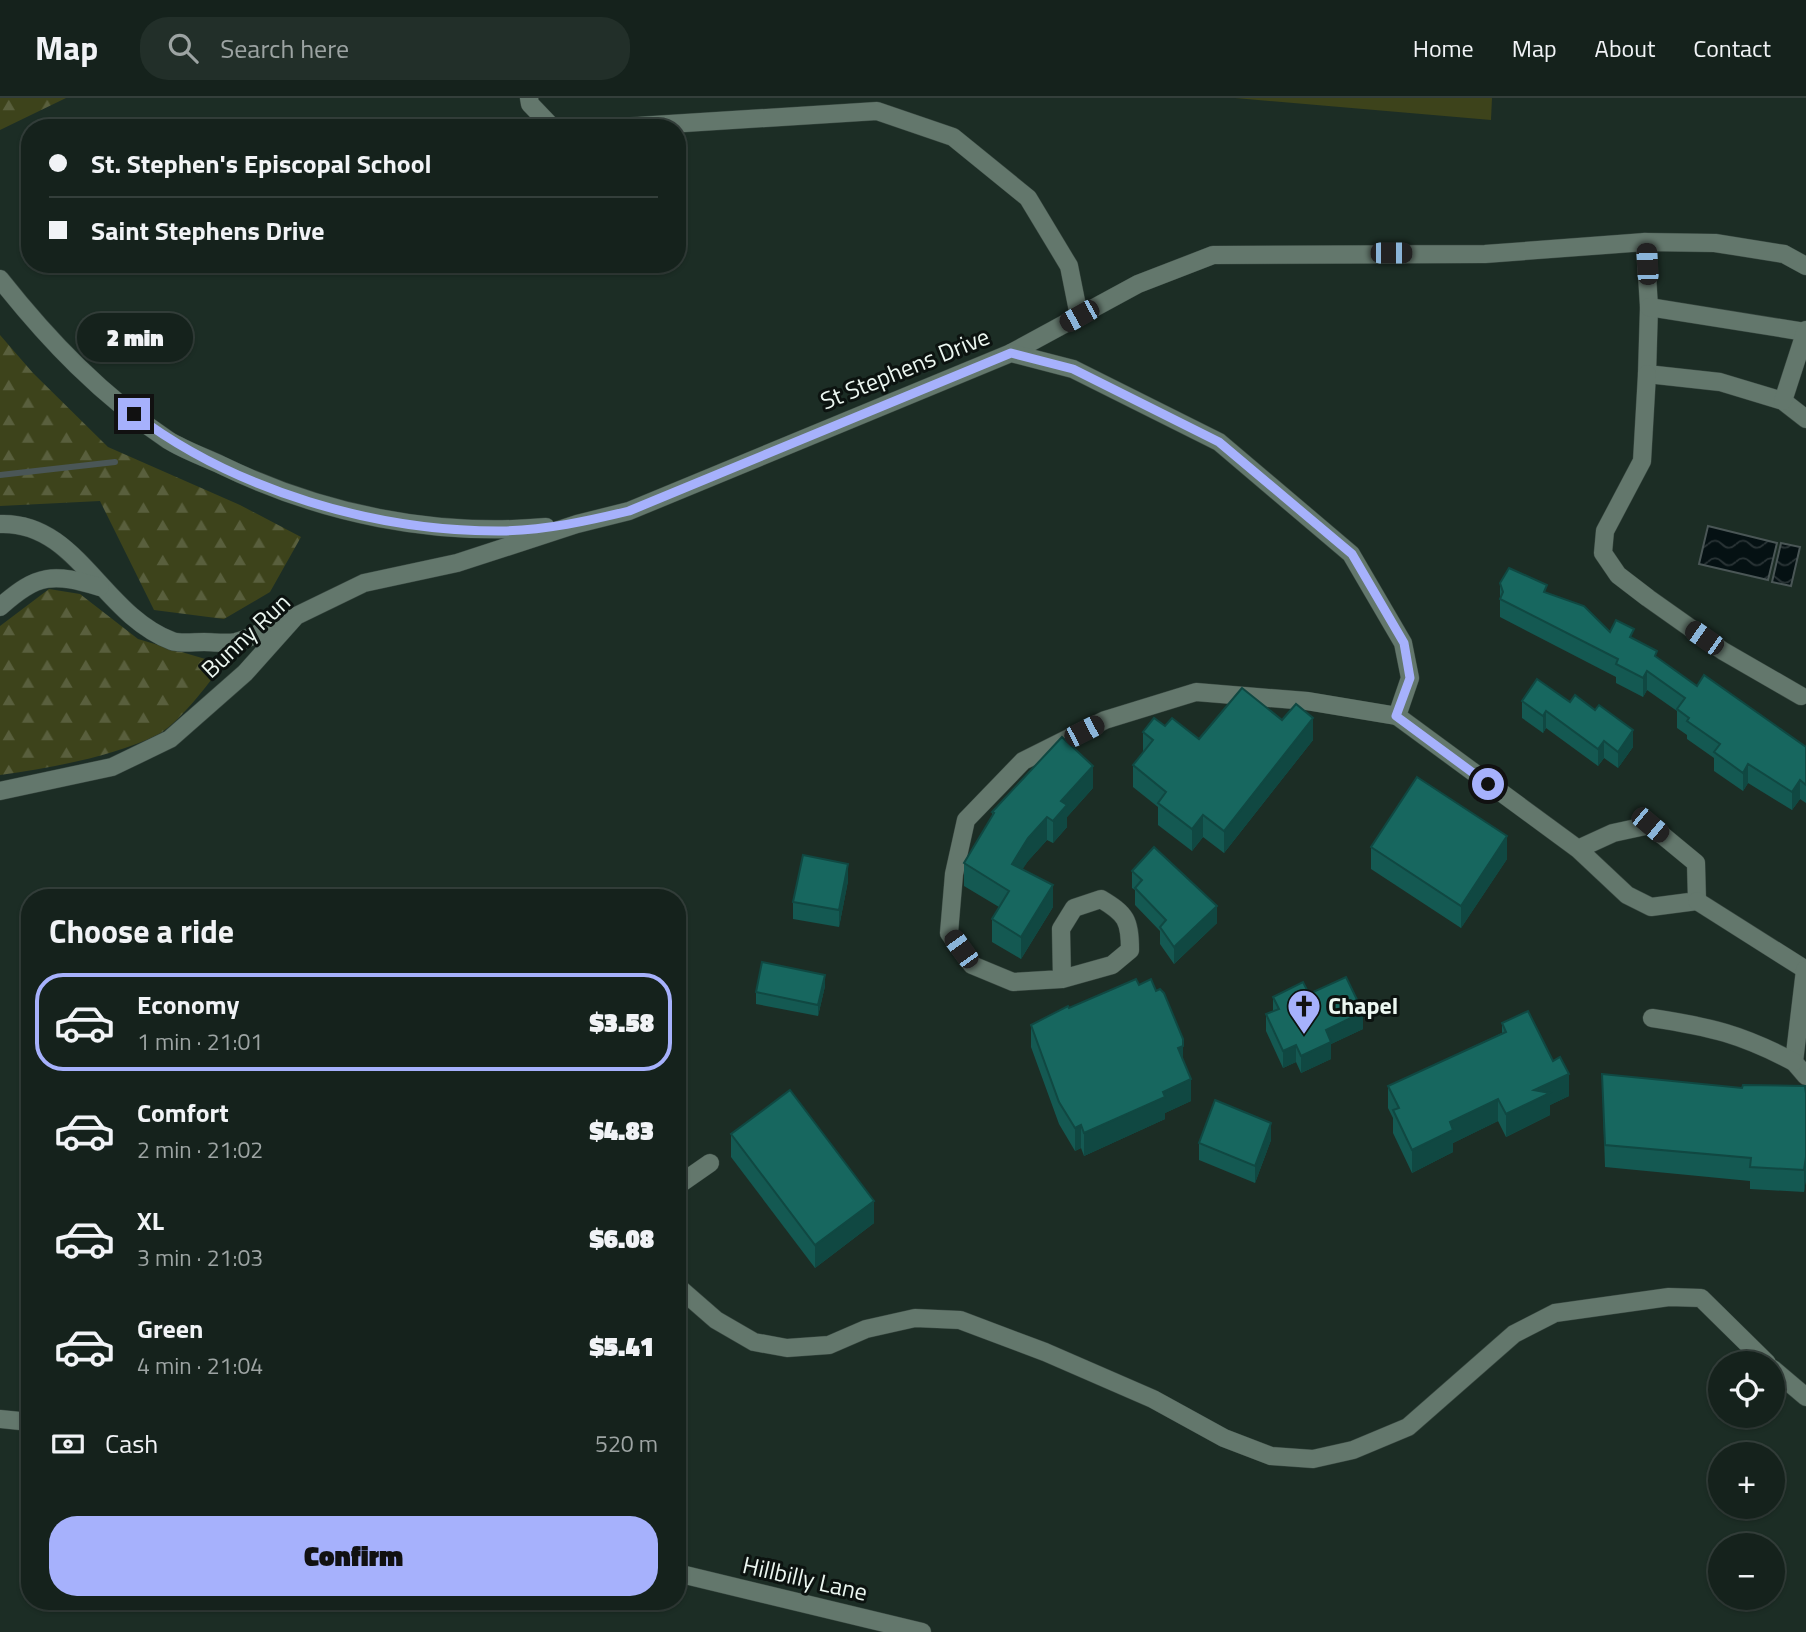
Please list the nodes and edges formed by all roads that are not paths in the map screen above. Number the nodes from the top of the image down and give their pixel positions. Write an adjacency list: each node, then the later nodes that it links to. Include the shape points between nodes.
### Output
1 (529, 98): 2 (street)
2 (544, 119)
3 (686, 123): 8 (street, via 877,111 953,137 1028,198 1069,267)
4 (1646, 242): 5 (street, via 1715,243 1784,254); 7 (street); 8 (street, via 1485,254 1213,255 1138,284)
5 (1806, 265)
6 (0, 279): 15 (street, via 41,331 98,386 170,441 252,480 356,515 458,529 505,531)
7 (1649, 307): 9 (street); 11 (street)
8 (1079, 316): 10 (street)
9 (1805, 331): 12 (street)
10 (1011, 353): 15 (street, St Stephens Drive, via 629,511); 20 (street, St Stephens Drive, via 1073,369 1219,442 1352,554 1404,643 1410,678)
11 (1647, 374): 12 (street, via 1720,382); 19 (street, via 1642,461 1605,531 1603,553 1618,575 1648,598 1723,651)
12 (1783, 401): 13 (street)
13 (1806, 419)
14 (0, 524): 16 (street, via 19,523 48,534 76,556)
15 (577, 524): 18 (street, Bunny Run, via 457,563 364,583)
16 (100, 587): 17 (street, via 63,576 38,581); 18 (street, via 130,617 173,642 234,642)
17 (0, 607)
18 (296, 616): 21 (street, Bunny Run, via 245,673 170,739 112,767)
19 (1801, 696)
20 (1396, 716): 22 (street); 25 (street, via 1307,701 1196,692 1105,720 1023,761 966,820 954,874 949,933 972,965 1013,982)
21 (0, 792)
22 (1578, 849): 23 (street, via 1627,895 1651,907); 23 (street, via 1614,832 1650,825 1696,863)
23 (1697, 901): 24 (street)
24 (1806, 970): 27 (street)
25 (1062, 979): 25 (street, via 1061,929 1074,908 1101,899 1122,912 1130,929 1130,950 1112,965)
26 (1652, 1018): 27 (street, via 1720,1029 1754,1041)
27 (1800, 1069)
28 (710, 1163): 29 (street)
29 (686, 1180)
30 (686, 1294): 31 (street, via 716,1320 754,1342 787,1348 829,1345 866,1329 915,1318 960,1320 1153,1399 1224,1438 1271,1456 1313,1459 1353,1450 1408,1427 1514,1334 1555,1312 1670,1297 1701,1298)
31 (1755, 1351)
32 (1785, 1379): 33 (street)
33 (1806, 1397)
34 (0, 1419): 35 (street)
35 (21, 1422)
36 (686, 1575): 37 (street, Hillbilly Lane)
37 (922, 1632)

